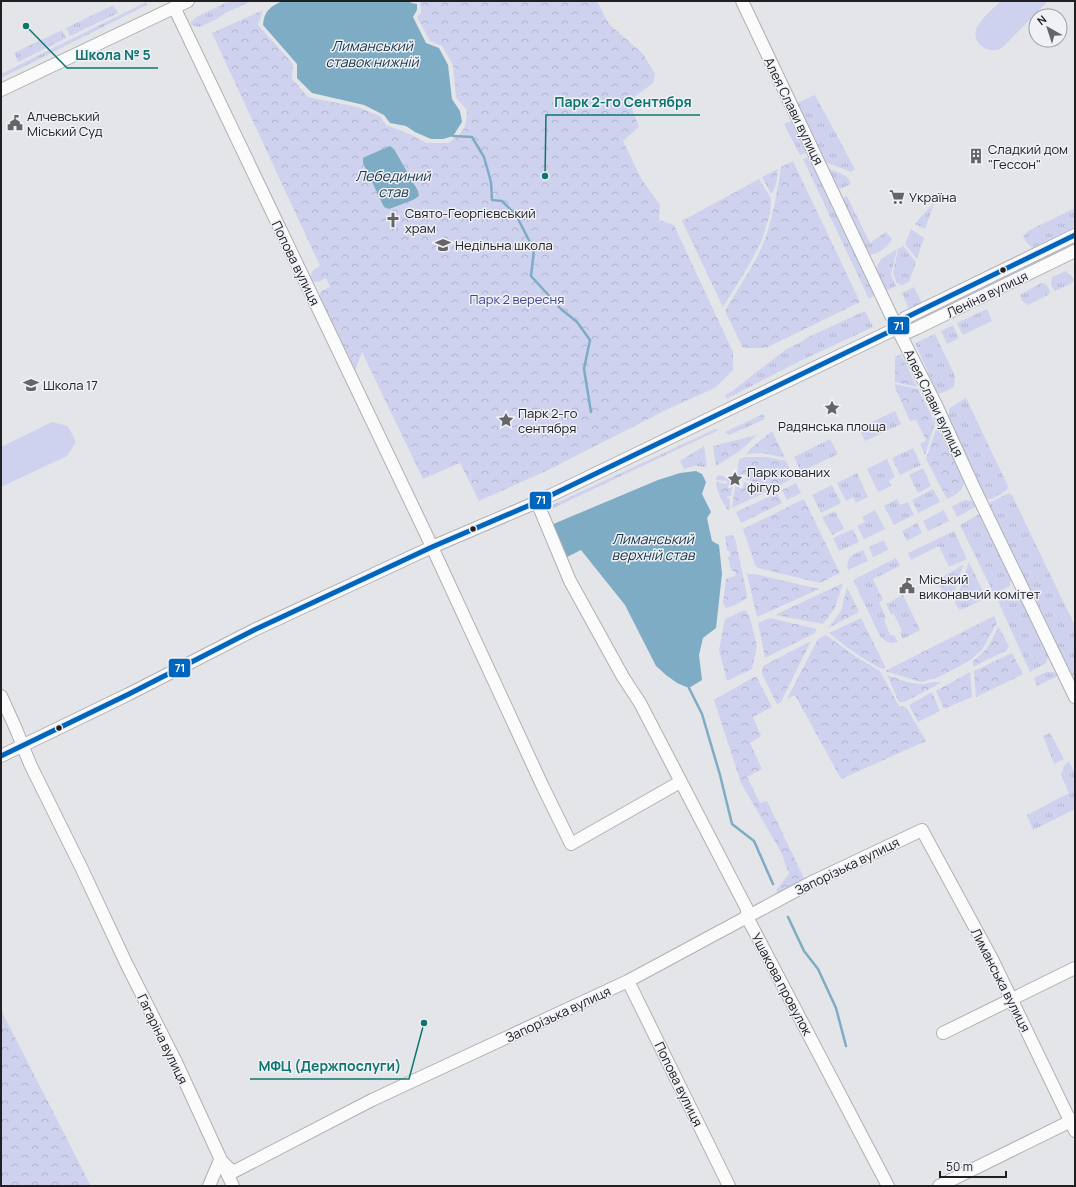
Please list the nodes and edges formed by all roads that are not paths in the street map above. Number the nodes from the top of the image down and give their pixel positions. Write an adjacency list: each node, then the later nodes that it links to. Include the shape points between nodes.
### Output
1 (188, 1): 3 (street)
2 (742, 1): 7 (street, Алея Слави вулиця)
3 (174, 7): 4 (street); 9 (street, Попова вулиця)
4 (1, 90)
5 (1075, 235): 7 (street, Леніна вулиця, via 905,318)
6 (1075, 251): 7 (street, Леніна вулиця, via 908,332)
7 (897, 328): 8 (street, Леніна вулиця); 11 (street, Алея Слави вулиця)
8 (537, 502): 9 (street, Леніна вулиця); 14 (street, Ушакова провулок, via 570,581 640,703)
9 (432, 547): 12 (street, Леніна вулиця, via 254,630); 14 (street, Попова вулиця, via 571,844)
10 (1, 696): 12 (street, Гагаріна вулиця)
11 (1075, 697)
12 (22, 745): 13 (street, Леніна вулиця); 22 (street, Гагаріна вулиця, via 176,1062)
13 (1, 756)
14 (680, 782): 16 (street, Ушакова провулок, via 747,909)
15 (922, 830): 16 (street, Запорізька вулиця, via 810,883); 19 (street, Лиманська вулиця)
16 (747, 917): 18 (street, Запорізька вулиця); 26 (street, Ушакова провулок)
17 (1075, 968): 19 (street)
18 (628, 981): 22 (street, Запорізька вулиця, via 372,1100 233,1172); 25 (street, Попова вулиця)
19 (1011, 999): 20 (street); 21 (street, Лиманська вулиця)
20 (943, 1033)
21 (1074, 1124): 27 (street)
22 (220, 1160): 23 (street); 24 (street, Гагаріна вулиця)
23 (209, 1186)
24 (233, 1186)
25 (729, 1186)
26 (888, 1186)
27 (939, 1186)

